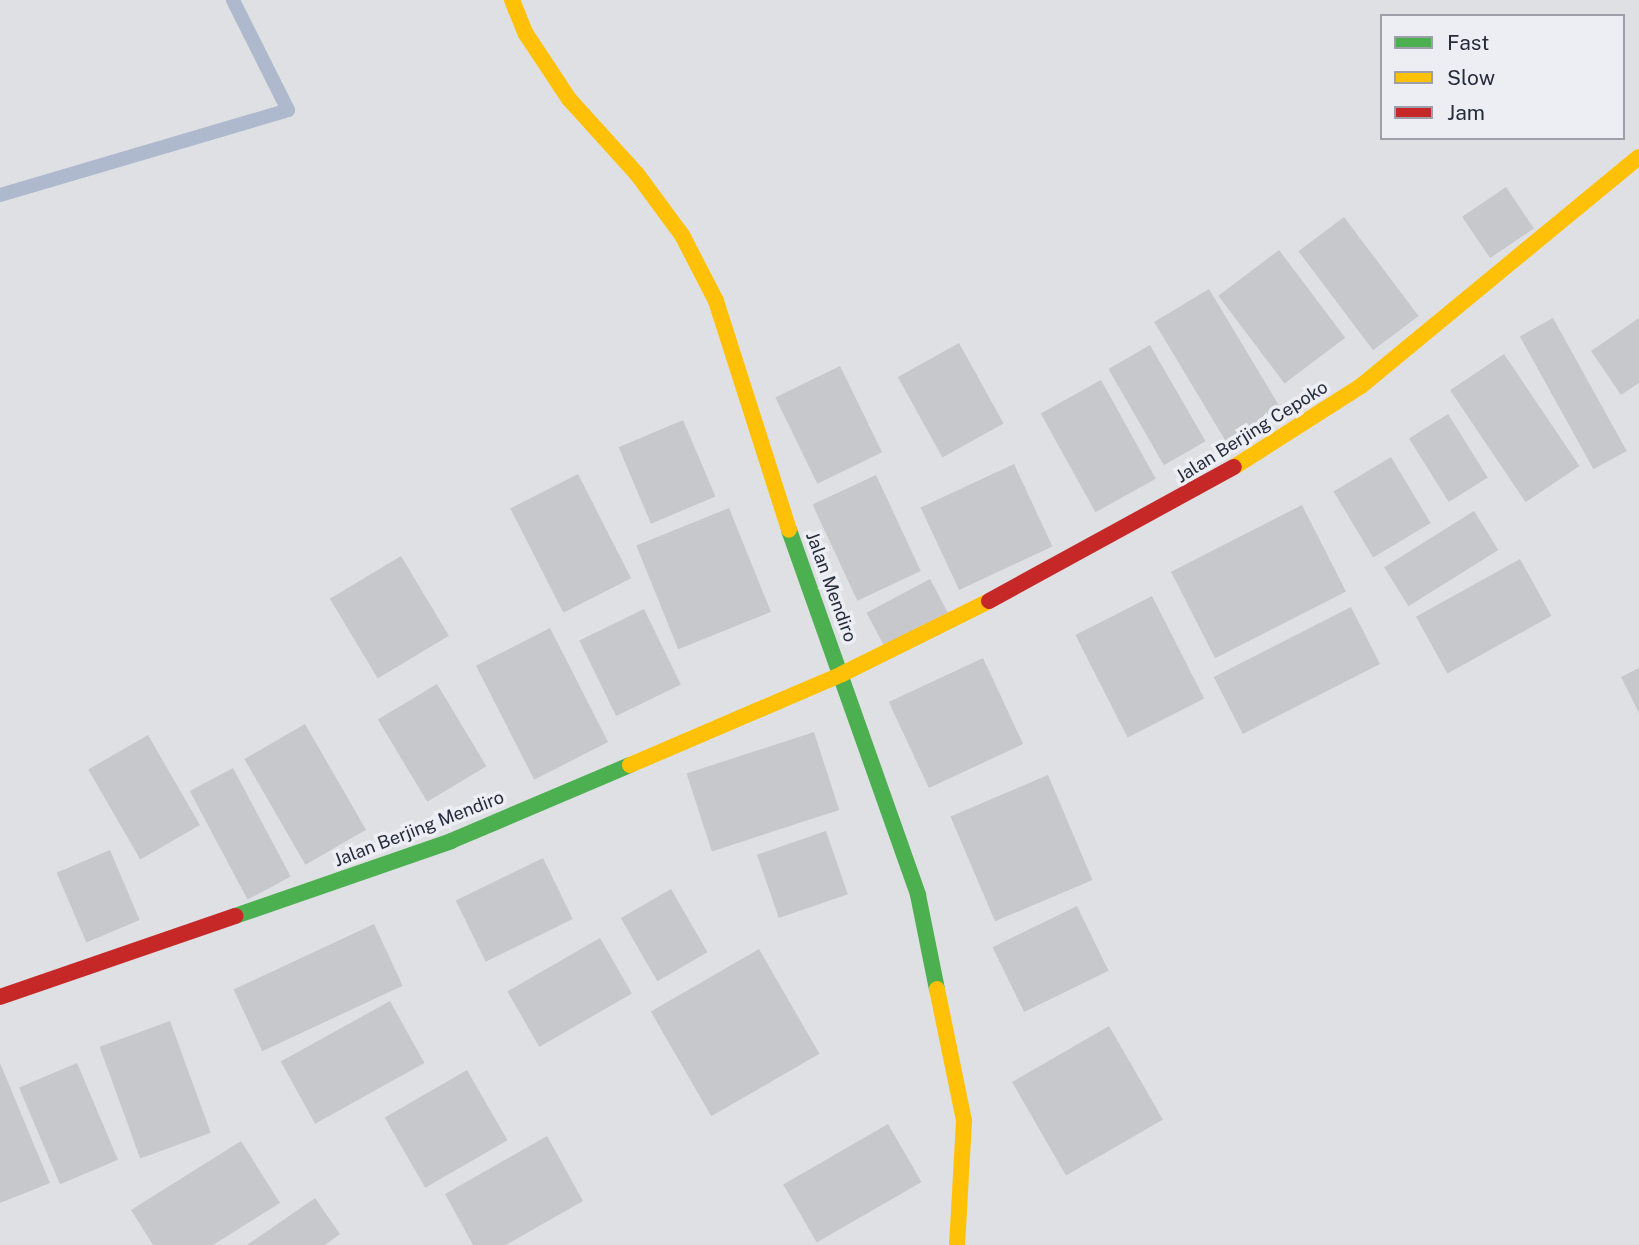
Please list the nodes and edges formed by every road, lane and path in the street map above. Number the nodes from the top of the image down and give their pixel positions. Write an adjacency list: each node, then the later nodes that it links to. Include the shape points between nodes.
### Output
1 (512, 0): 3 (street, Jalan Mendiro, via 526,34 569,99 637,174 682,235 716,300 778,498)
2 (1639, 157): 3 (street, Jalan Berjing Cepoko, via 1361,386 1201,488)
3 (842, 674): 4 (street, Jalan Berjing Mendiro, via 451,841); 5 (street, Jalan Mendiro, via 918,895 964,1121)
4 (0, 997)
5 (957, 1245)

